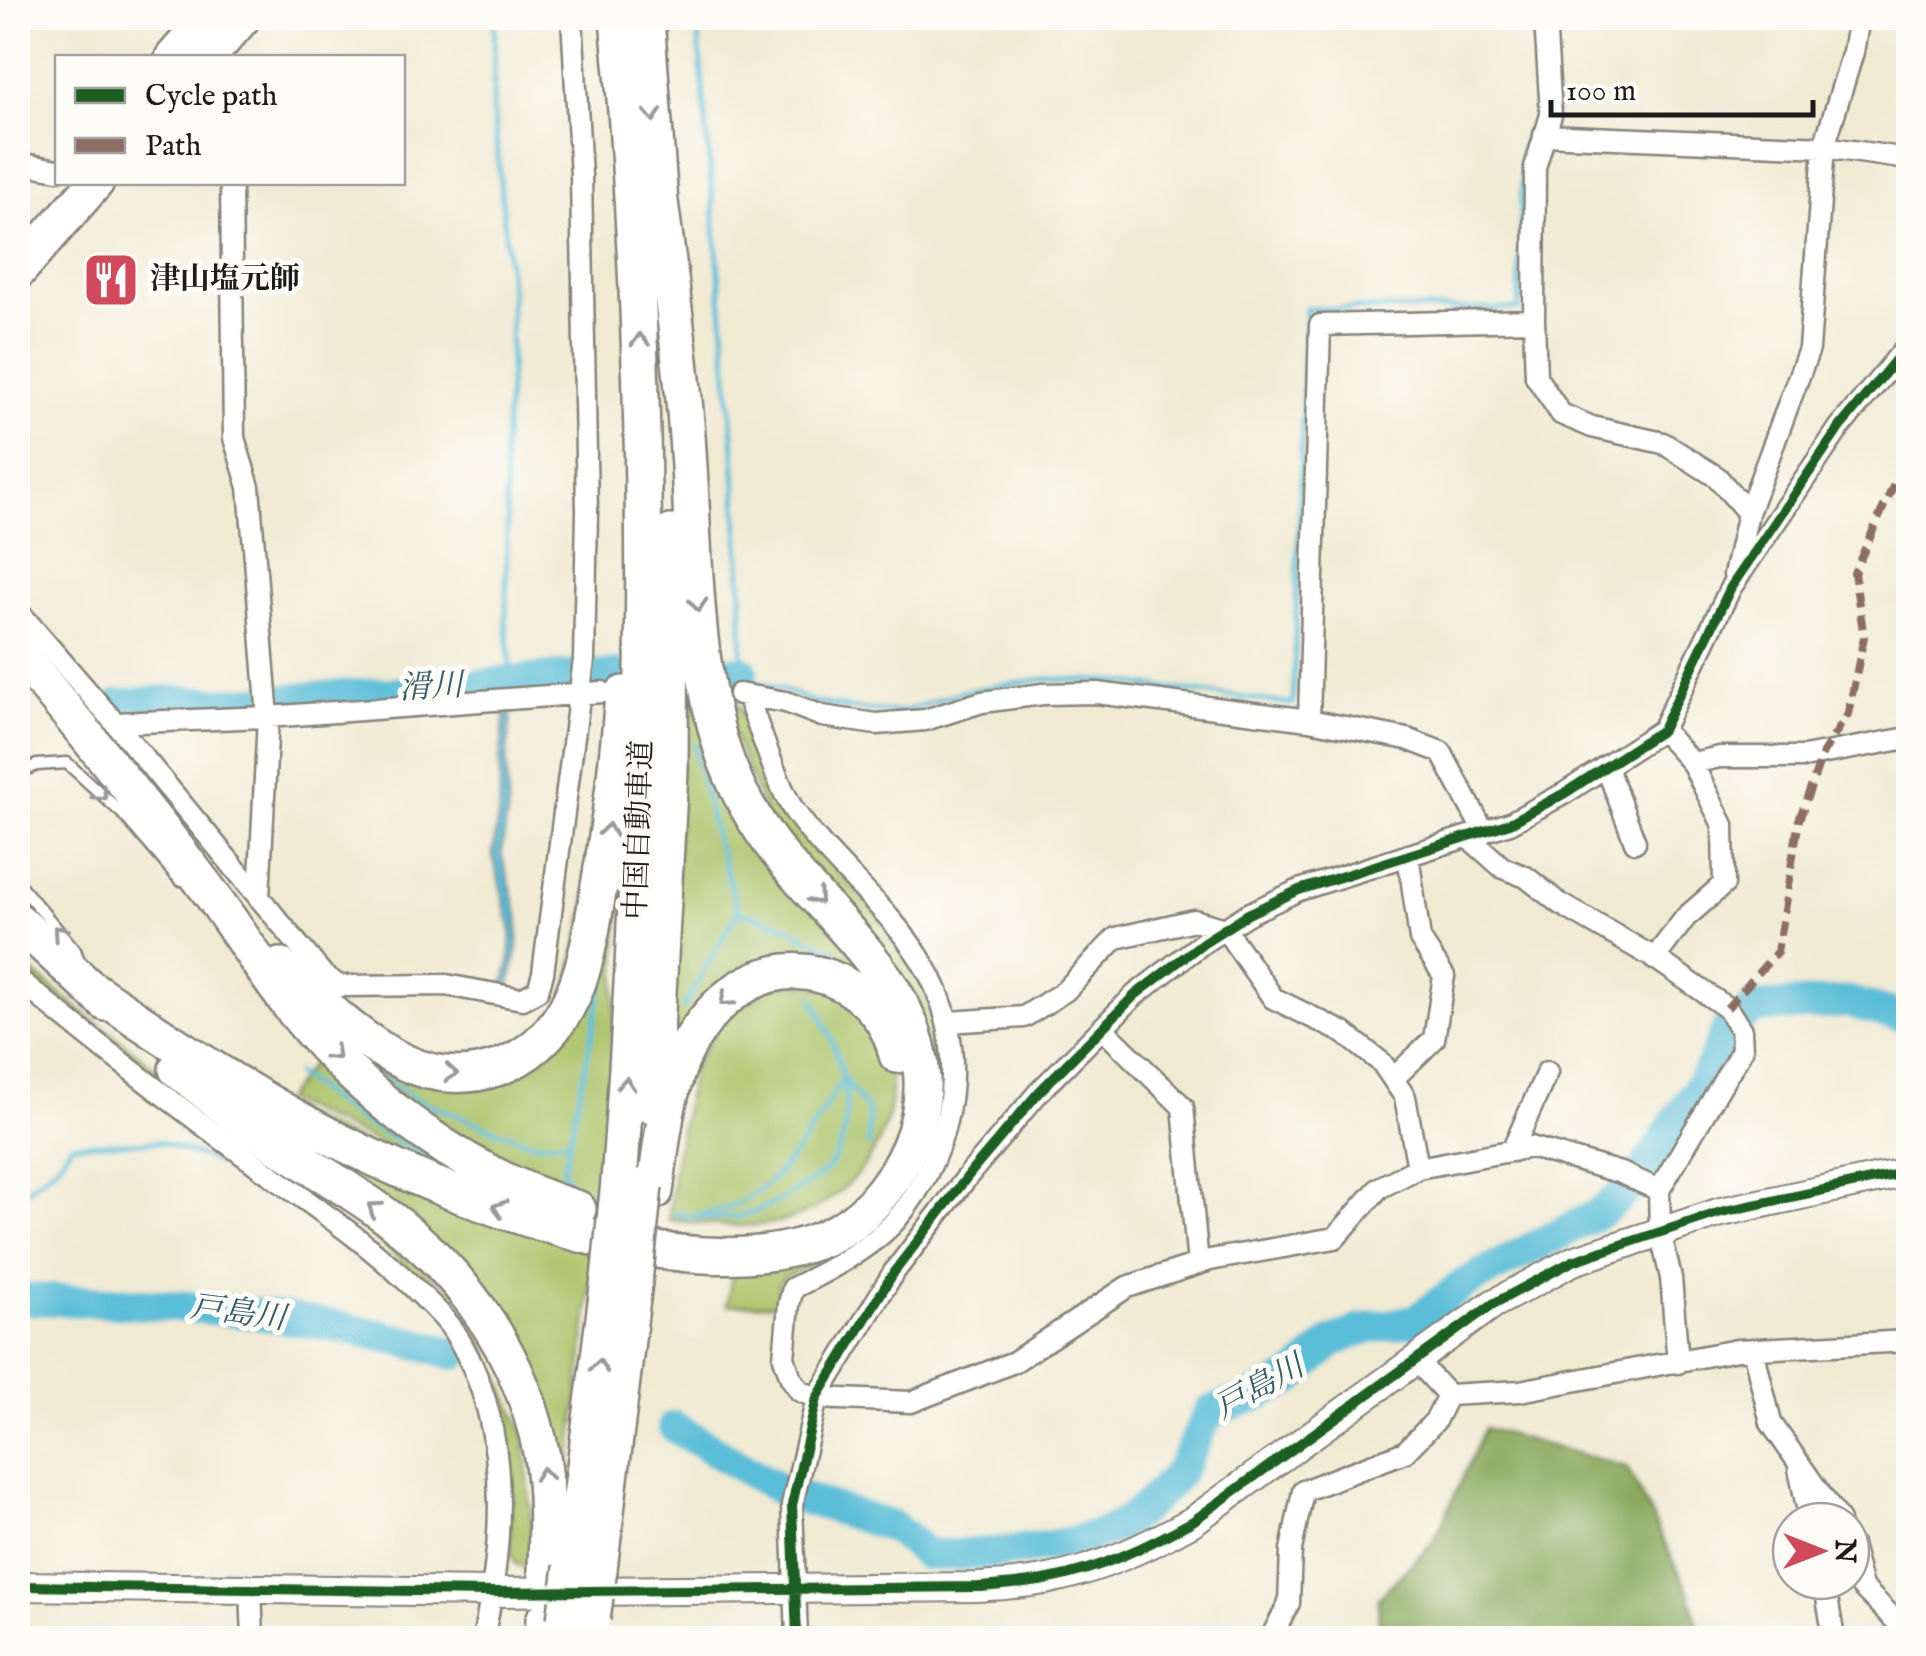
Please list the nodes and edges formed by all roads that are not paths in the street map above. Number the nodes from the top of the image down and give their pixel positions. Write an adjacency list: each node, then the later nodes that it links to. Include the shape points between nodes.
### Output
1 (208, 18): 8 (highway)
2 (242, 18): 9 (highway)
3 (572, 18): 28 (street, via 587,512)
4 (618, 18): 22 (highway, 中国自動車道, one-way to 4)
5 (646, 18): 17 (highway, 中国自動車道, one-way to 17)
6 (1545, 18): 10 (street, via 1551,115)
7 (1858, 18): 11 (street)
8 (176, 55)
9 (210, 55)
10 (1544, 135): 11 (street); 20 (street, via 1536,167)
11 (1824, 147): 12 (street); 23 (street, via 1809,349)
12 (1908, 159)
13 (18, 163): 14 (street)
14 (55, 169)
15 (80, 185): 18 (highway); 19 (highway)
16 (231, 185): 29 (street, via 234,438 249,488)
17 (660, 194): 47 (highway, one-way to 47, via 714,718 735,781 764,833 866,952 912,1030 922,1095 914,1138 893,1179 847,1225 786,1251 709,1256 594,1236 456,1193 342,1143 232,1082); 55 (highway, 中国自動車道, via 670,448 670,771 656,1060)
18 (18, 236)
19 (18, 271)
20 (1534, 320): 23 (street, via 1536,376 1560,414 1663,442 1718,477); 30 (street, via 1320,325)
21 (1908, 345): 24 (street, via 1840,427)
22 (643, 417): 42 (highway, one-way to 22, via 344,1023 409,1064 447,1074 488,1072 542,1043 578,981 600,879 626,658 628,476); 55 (highway, 中国自動車道, one-way to 22)
23 (1748, 512): 24 (street)
24 (1732, 587): 32 (street)
25 (18, 612): 31 (street)
26 (18, 652): 42 (highway)
27 (602, 692): 28 (street)
28 (579, 695): 29 (street); 41 (street, via 543,973 531,997 446,985 340,986)
29 (268, 717): 31 (street); 41 (street)
30 (1309, 720): 37 (street, via 1441,752); 48 (street, via 1097,692 982,702 925,720 876,724 743,695 792,807 906,938)
31 (115, 723): 41 (street)
32 (1662, 730): 34 (street); 35 (street)
33 (1908, 738): 34 (street, via 1804,757)
34 (1692, 763): 45 (street, via 1723,825 1724,884 1686,917)
35 (1606, 766): 37 (street, via 1546,804); 38 (street)
36 (18, 772): 42 (lane, one-way to 42, via 68,763 181,882)
37 (1477, 835): 39 (street); 45 (street, via 1503,868)
38 (1636, 842)
39 (1408, 856): 44 (street, via 1299,890); 51 (street, via 1420,939 1444,976 1434,1039)
40 (18, 883): 47 (lane, one-way to 40, via 75,950)
41 (259, 898)
42 (225, 914): 55 (highway, one-way to 55, via 324,1045 430,1136 539,1196 679,1233 788,1230 834,1210 863,1185 887,1151 900,1100 896,1049 878,1014 852,988 820,974 766,976 731,994 688,1045)
43 (18, 921): 47 (highway)
44 (1224, 929): 48 (street, via 1194,920 1116,938 1065,991 1024,1018); 49 (street, via 1135,995); 51 (street, via 1273,998 1344,1033)
45 (1654, 959): 56 (street, via 1727,1008 1742,1050)
46 (18, 979): 73 (street, via 122,1065 380,1254 452,1329 476,1376 499,1461)
47 (89, 987): 69 (highway, one-way to 47, via 534,1425 510,1361 473,1299 420,1243 218,1102)
48 (949, 1022): 65 (street, via 949,1110 926,1176 893,1223 793,1288 784,1358 800,1390)
49 (1103, 1028): 58 (street, via 1183,1107); 65 (street, via 960,1186 894,1272)
50 (1548, 1072): 52 (street)
51 (1393, 1079): 53 (street, via 1404,1096)
52 (1512, 1150): 53 (street); 56 (street, via 1531,1147)
53 (1418, 1168): 58 (street, via 1378,1188 1335,1238)
54 (1908, 1172): 57 (street)
55 (639, 1186): 59 (highway, 中国自動車道, bridge)
56 (1654, 1187): 57 (street)
57 (1660, 1231): 62 (street, via 1573,1261); 63 (street)
58 (1198, 1264): 65 (street, via 1126,1287 1014,1362 911,1402)
59 (628, 1281): 69 (highway, 中国自動車道, one-way to 59); 69 (highway, 中国自動車道, via 606,1518)
60 (1908, 1341): 61 (street)
61 (1753, 1349): 63 (street); 66 (street, via 1771,1424)
62 (1414, 1358): 64 (street); 72 (street, via 1193,1521 1103,1564 1048,1580 978,1588)
63 (1678, 1362): 64 (street, via 1520,1391)
64 (1448, 1395): 81 (street, via 1404,1452 1303,1491 1289,1603)
65 (818, 1398): 72 (street, via 792,1505)
66 (1797, 1462): 67 (street); 68 (street)
67 (1806, 1501)
68 (1825, 1501)
69 (572, 1569): 76 (highway); 76 (highway, 中国自動車道, bridge)
70 (18, 1586): 71 (street)
71 (252, 1589): 73 (street); 78 (street)
72 (795, 1590): 73 (street); 80 (street)
73 (493, 1592): 79 (street)
74 (1871, 1596): 77 (street)
75 (1828, 1601): 82 (street)
76 (566, 1629)
77 (1908, 1633)
78 (253, 1638)
79 (483, 1638)
80 (797, 1638)
81 (1270, 1638)
82 (1834, 1638)

